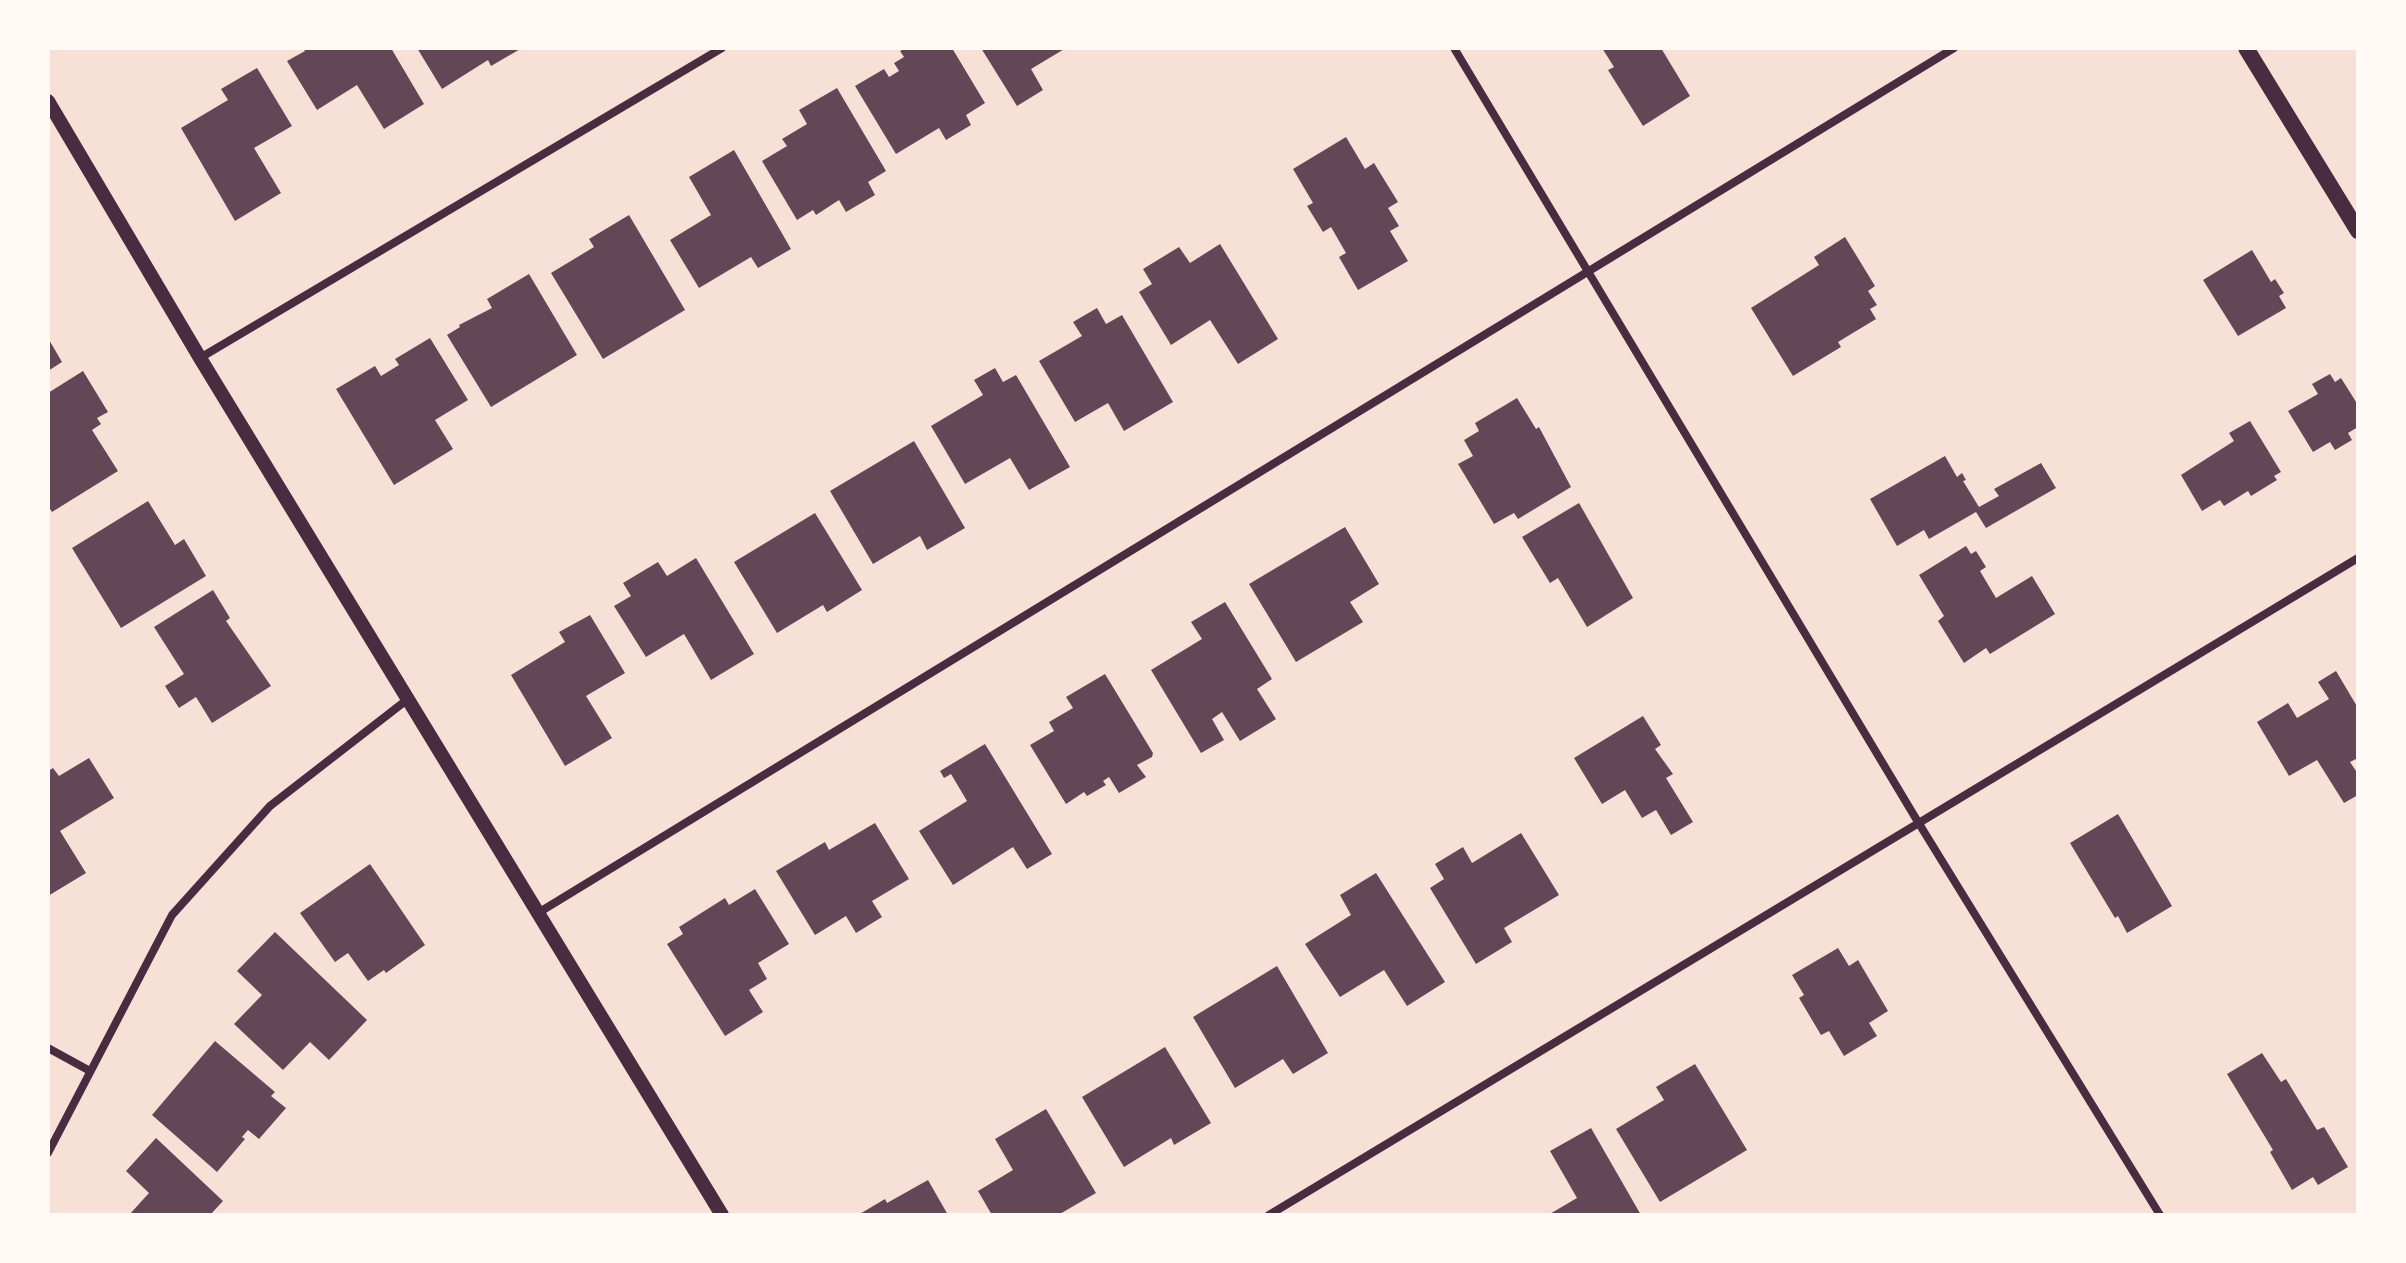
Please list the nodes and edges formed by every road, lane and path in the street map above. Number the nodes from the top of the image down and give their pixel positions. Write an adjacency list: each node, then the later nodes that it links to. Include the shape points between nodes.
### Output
1 (722, 48): 8 (street)
2 (1454, 48): 7 (street)
3 (1954, 48): 7 (street)
4 (2246, 48): 6 (main road)
5 (48, 101): 8 (street)
6 (2358, 231)
7 (1588, 271): 11 (street); 12 (street)
8 (200, 358): 10 (street)
9 (2358, 558): 11 (street)
10 (408, 699): 12 (street); 14 (street, via 270,806 172,915)
11 (1918, 822): 17 (street); 18 (street)
12 (536, 914): 16 (street)
13 (48, 1048): 14 (street)
14 (90, 1071): 15 (street)
15 (48, 1153)
16 (722, 1215)
17 (1269, 1215)
18 (2160, 1215)

